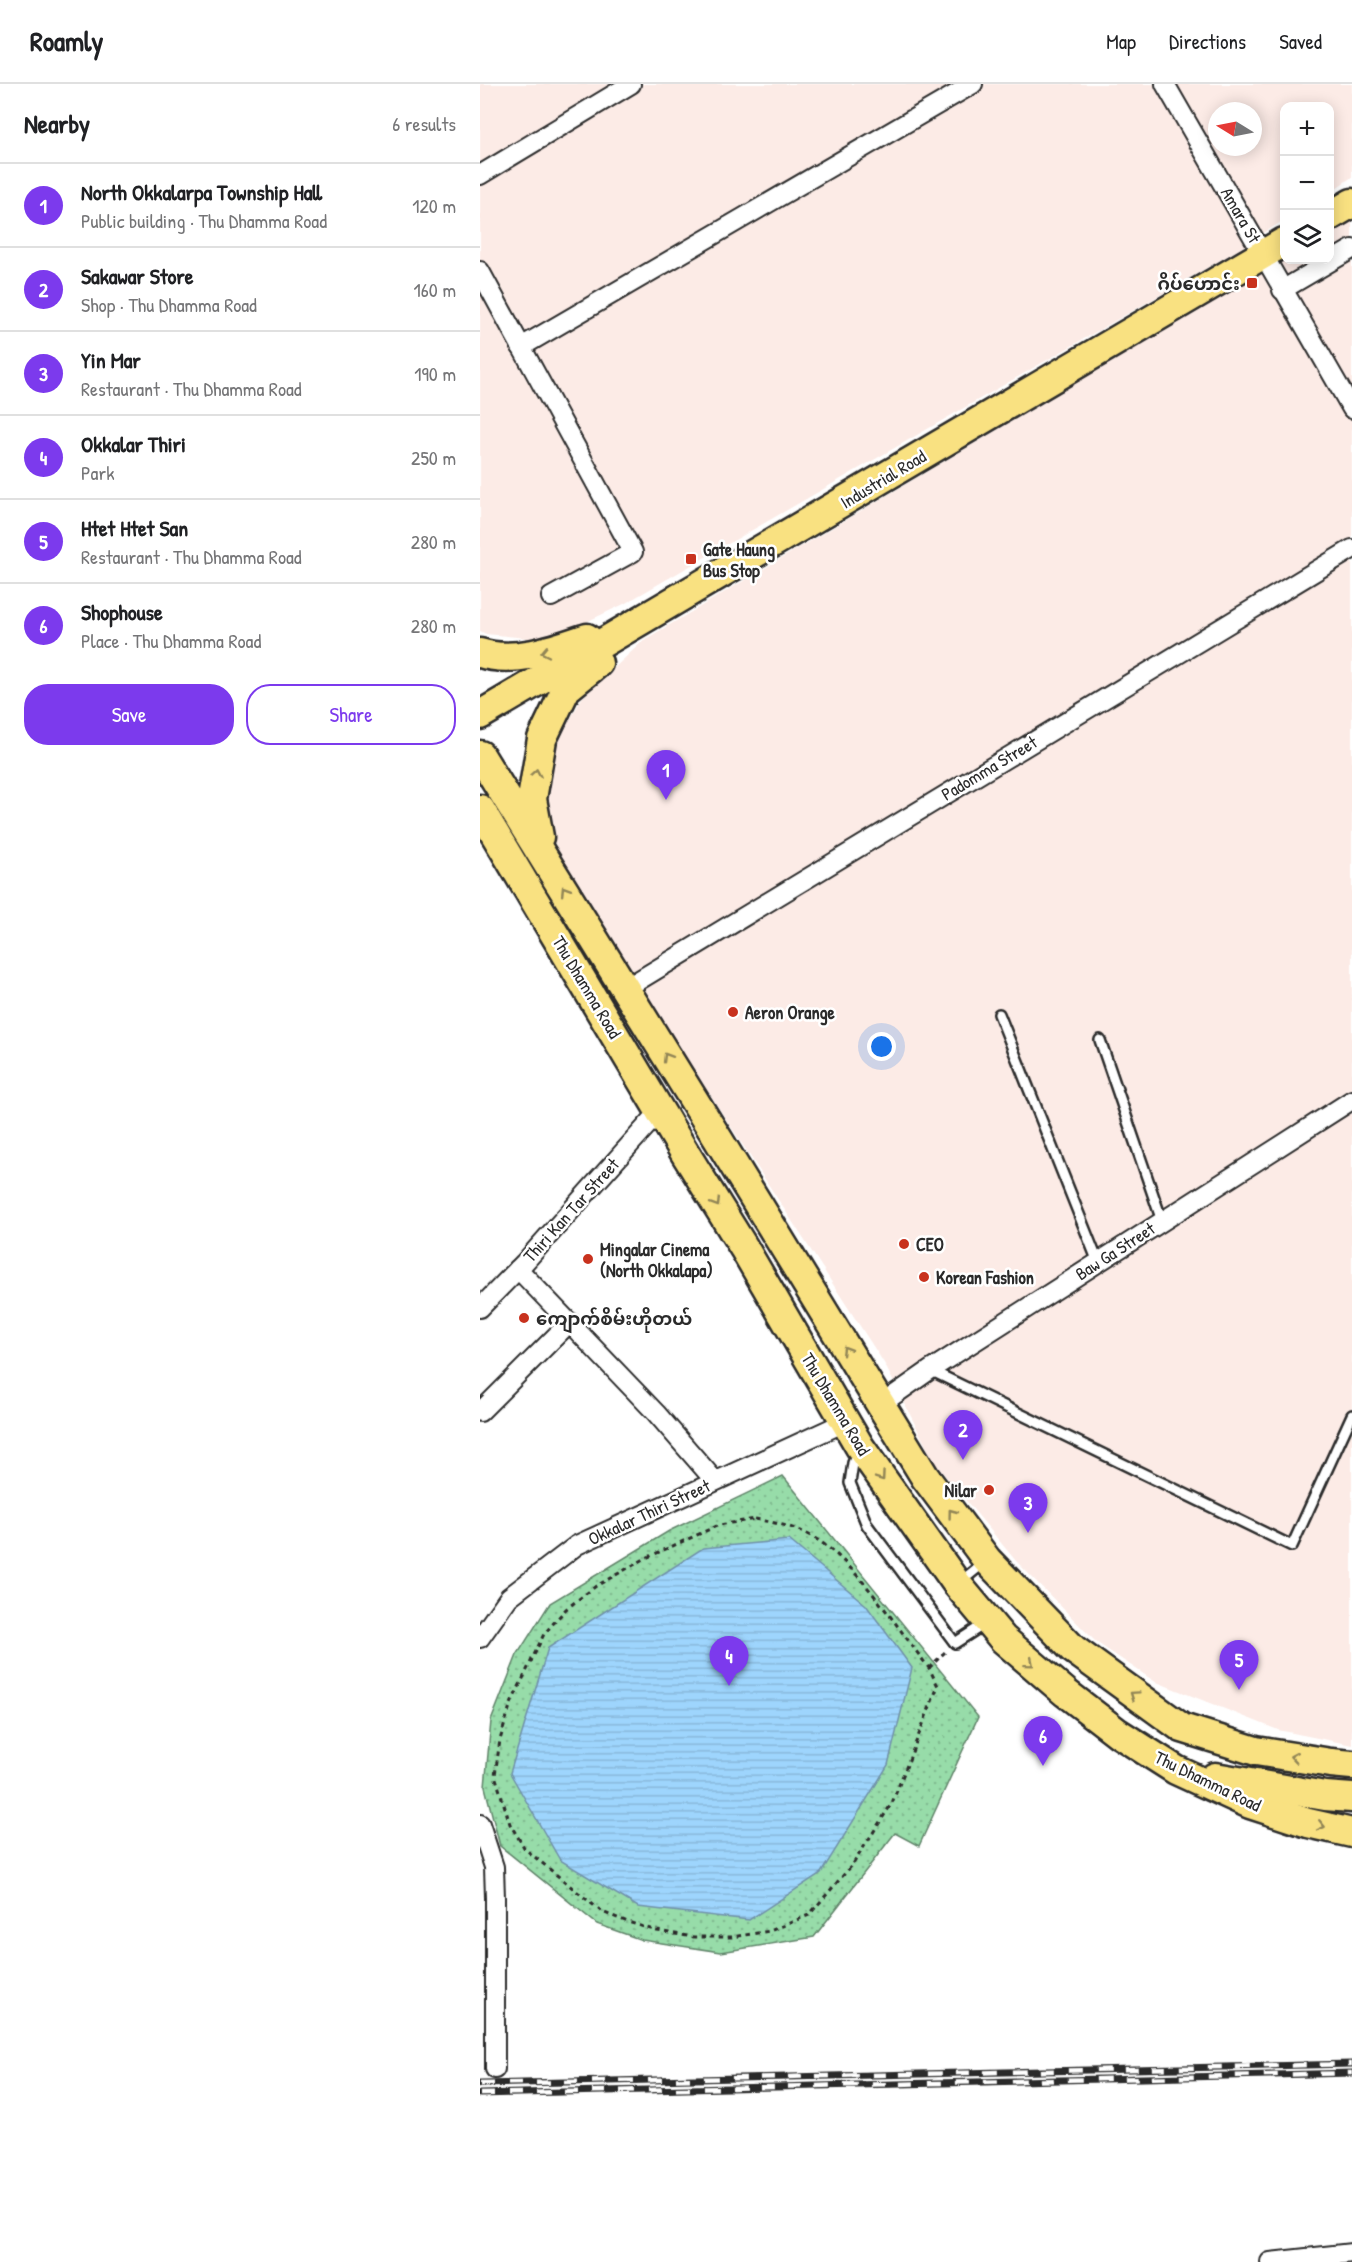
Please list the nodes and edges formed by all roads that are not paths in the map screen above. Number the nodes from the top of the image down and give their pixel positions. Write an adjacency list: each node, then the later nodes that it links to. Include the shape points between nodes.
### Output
1 (631, 84): 4 (street)
2 (973, 84): 11 (street)
3 (1165, 84): 7 (street, Amara St)
4 (480, 175)
5 (1352, 203): 6 (main road)
6 (1334, 213)
7 (1274, 248): 10 (street, Amara St); 15 (main road, Industrial Road)
8 (1352, 249): 10 (street)
9 (480, 271): 11 (street)
10 (1282, 290): 12 (street, Amara St)
11 (521, 347): 14 (street, via 633,552)
12 (1352, 409)
13 (1352, 549): 23 (street, Padomma Street)
14 (551, 597)
15 (659, 611): 16 (main road, one-way to 16, via 546,653 492,657); 17 (main road, Industrial Road); 21 (main road, one-way to 15, via 532,799 542,739 566,689)
16 (480, 653)
17 (480, 715)
18 (480, 755): 21 (main road, Thu Dhamma Road)
19 (480, 809): 22 (main road, Thu Dhamma Road)
20 (480, 841): 22 (main road)
21 (542, 852): 23 (main road, Thu Dhamma Road, one-way to 21)
22 (516, 867): 27 (main road, Thu Dhamma Road)
23 (626, 988): 34 (main road, Thu Dhamma Road, one-way to 23)
24 (999, 1014): 29 (lane)
25 (1100, 1040): 28 (lane)
26 (1352, 1100): 28 (street, Baw Ga Street)
27 (663, 1116): 30 (street, Thiri Kan Tar Street); 37 (main road, Thu Dhamma Road, one-way to 37)
28 (1162, 1221): 29 (street, Baw Ga Street)
29 (1098, 1262): 33 (street, Baw Ga Street)
30 (518, 1269): 31 (street, Thiri Kan Tar Street); 32 (street)
31 (480, 1308)
32 (570, 1322): 35 (street); 39 (street)
33 (930, 1370): 34 (street, Baw Ga Street); 36 (lane, via 1292,1545)
34 (880, 1405): 40 (main road, Thu Dhamma Road, one-way to 34, via 925,1477)
35 (480, 1412)
36 (1352, 1415)
37 (845, 1422): 38 (main road, Thu Dhamma Road); 39 (street, Okkalar Thiri Street)
38 (860, 1447): 41 (main road, Thu Dhamma Road, one-way to 41); 42 (lane, via 850,1483 867,1525 955,1643)
39 (715, 1481): 43 (street, Okkalar Thiri Street, via 577,1545 510,1597)
40 (987, 1560): 41 (lane); 44 (main road, Thu Dhamma Road, one-way to 40, via 1073,1649)
41 (957, 1584): 42 (main road, Thu Dhamma Road)
42 (989, 1622): 46 (main road, Thu Dhamma Road, one-way to 46, via 1003,1639 1066,1693)
43 (480, 1638)
44 (1182, 1728): 45 (main road, Thu Dhamma Road, one-way to 44, via 1256,1751); 47 (main road, via 1244,1771)
45 (1352, 1765)
46 (1176, 1770): 47 (main road); 49 (main road, Thu Dhamma Road, one-way to 49, via 1250,1804)
47 (1338, 1797)
48 (480, 1824): 50 (street, via 494,1866)
49 (1352, 1833)
50 (495, 2069)
51 (1352, 2253): 52 (street)
52 (1307, 2260): 53 (street)
53 (1270, 2262)

